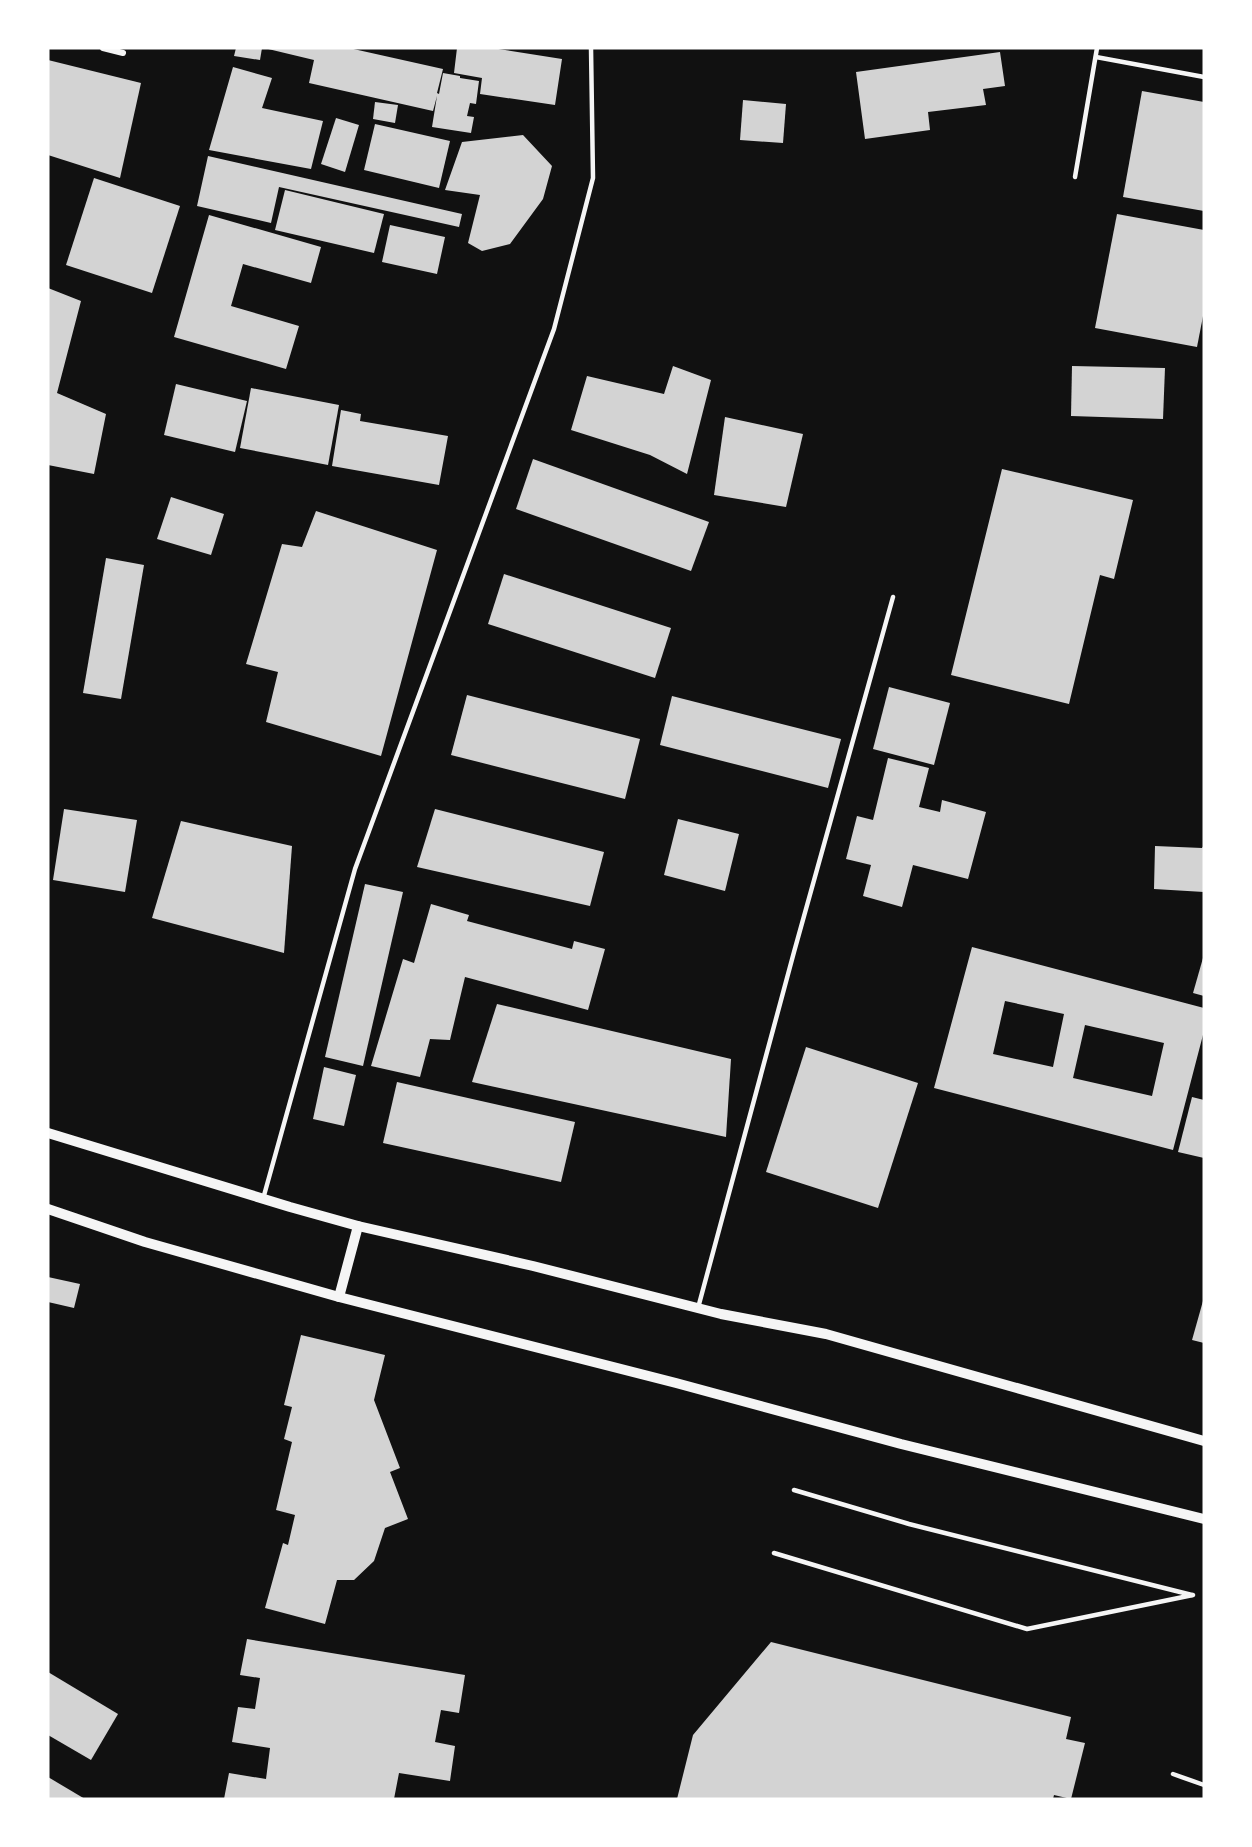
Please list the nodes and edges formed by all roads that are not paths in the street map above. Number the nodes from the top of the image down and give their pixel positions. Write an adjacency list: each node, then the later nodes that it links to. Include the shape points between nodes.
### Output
1 (103, 48): 4 (street)
2 (591, 48): 10 (lane, via 593,178 554,329 355,869)
3 (1097, 48): 5 (lane)
4 (123, 53)
5 (1096, 57): 6 (lane); 7 (lane)
6 (1204, 77)
7 (1076, 177)
8 (893, 597): 14 (lane)
9 (48, 1133): 10 (street)
10 (263, 1199): 12 (street)
11 (48, 1209): 13 (street, via 145,1242)
12 (357, 1226): 13 (street); 14 (street)
13 (339, 1298): 17 (street)
14 (698, 1308): 15 (street, via 826,1334)
15 (1204, 1441)
16 (794, 1490): 18 (lane, via 909,1524 1193,1595 1027,1629)
17 (1204, 1519)
18 (774, 1553)
19 (1173, 1774): 20 (lane)
20 (1204, 1785)

